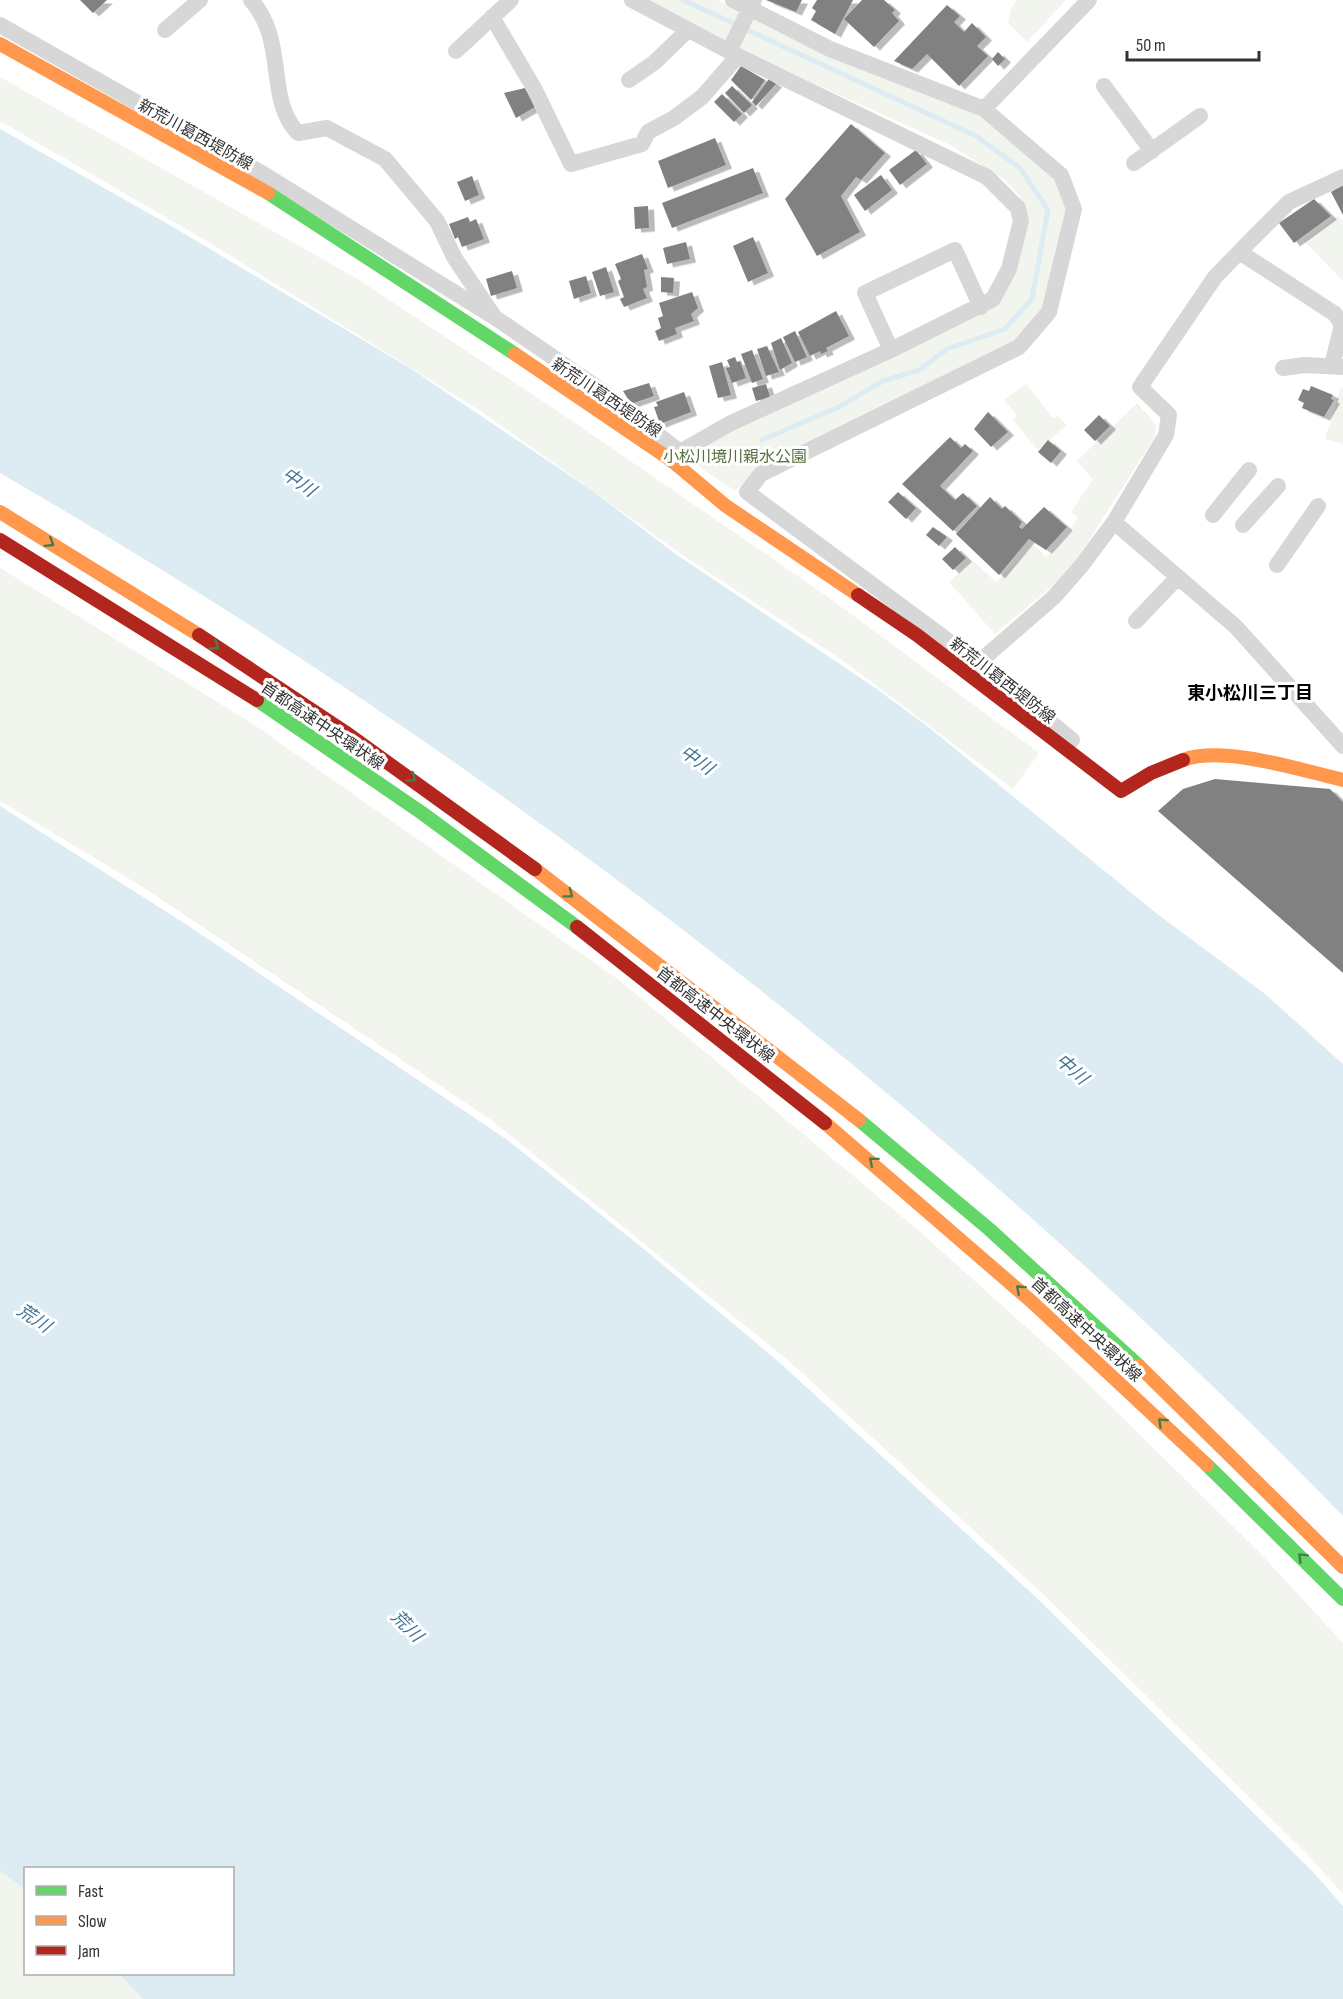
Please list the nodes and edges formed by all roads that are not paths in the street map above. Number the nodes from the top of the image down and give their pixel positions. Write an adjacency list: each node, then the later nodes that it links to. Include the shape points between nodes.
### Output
1 (200, 0): 10 (street)
2 (251, 0): 24 (street, via 275,48 278,89 288,122 298,133 327,128 385,159 437,221 454,257)
3 (511, 0): 8 (street)
4 (632, 0): 11 (street)
5 (733, 0): 7 (street)
6 (1089, 0): 17 (street)
7 (750, 10): 13 (street); 17 (street, via 830,49)
8 (492, 17): 13 (street, via 534,88 571,164 642,144 648,132 702,97); 14 (street)
9 (0, 25): 24 (street, via 265,175)
10 (165, 30)
11 (688, 30): 13 (street); 15 (street, via 655,62)
12 (0, 44): 28 (main road, 新荒川葛西堤防線, via 259,187)
13 (734, 49): 23 (street, via 987,177 1018,208 1021,221 1009,270 993,299)
14 (456, 51)
15 (629, 80)
16 (1104, 86): 19 (street)
17 (984, 109): 39 (street, via 1061,175 1070,196 1074,209 1049,312 1019,347 761,474 747,492)
18 (1200, 116): 19 (street)
19 (1152, 151): 20 (street)
20 (1134, 163)
21 (1343, 177): 22 (street, via 1289,202)
22 (1241, 253): 26 (street, via 1335,314 1341,325); 34 (street, via 1215,277 1140,387 1169,416 1166,435)
23 (981, 307): 25 (street); 25 (street, via 955,250 865,293)
24 (494, 317): 28 (street, via 601,390)
25 (891, 350): 28 (street, via 731,423)
26 (1338, 366): 27 (street)
27 (1284, 368)
28 (676, 456): 39 (main road, 新荒川葛西堤防線, via 726,506)
29 (1249, 470): 33 (street)
30 (1278, 486): 35 (street)
31 (1318, 506): 37 (street)
32 (0, 512): 45 (main road, 首都高速中央環状線, one-way to 45, via 176,621 404,772 619,931 830,1095 1035,1270 1199,1422)
33 (1213, 515)
34 (1114, 522): 38 (street); 41 (street, via 1054,597)
35 (1243, 525)
36 (0, 540): 46 (main road, 首都高速中央環状線, one-way to 36, via 1212,1469 1020,1289 923,1202 719,1036 381,784 279,714)
37 (1277, 565)
38 (1178, 577): 40 (street); 42 (street, via 1236,627)
39 (894, 610): 41 (street); 44 (main road, 新荒川葛西堤防線, via 1121,791)
40 (1136, 621)
41 (978, 663): 44 (street)
42 (1343, 746)
43 (1343, 780): 44 (main road, via 1249,758 1194,756 1151,773)
44 (1131, 787)
45 (1343, 1567)
46 (1343, 1599)

